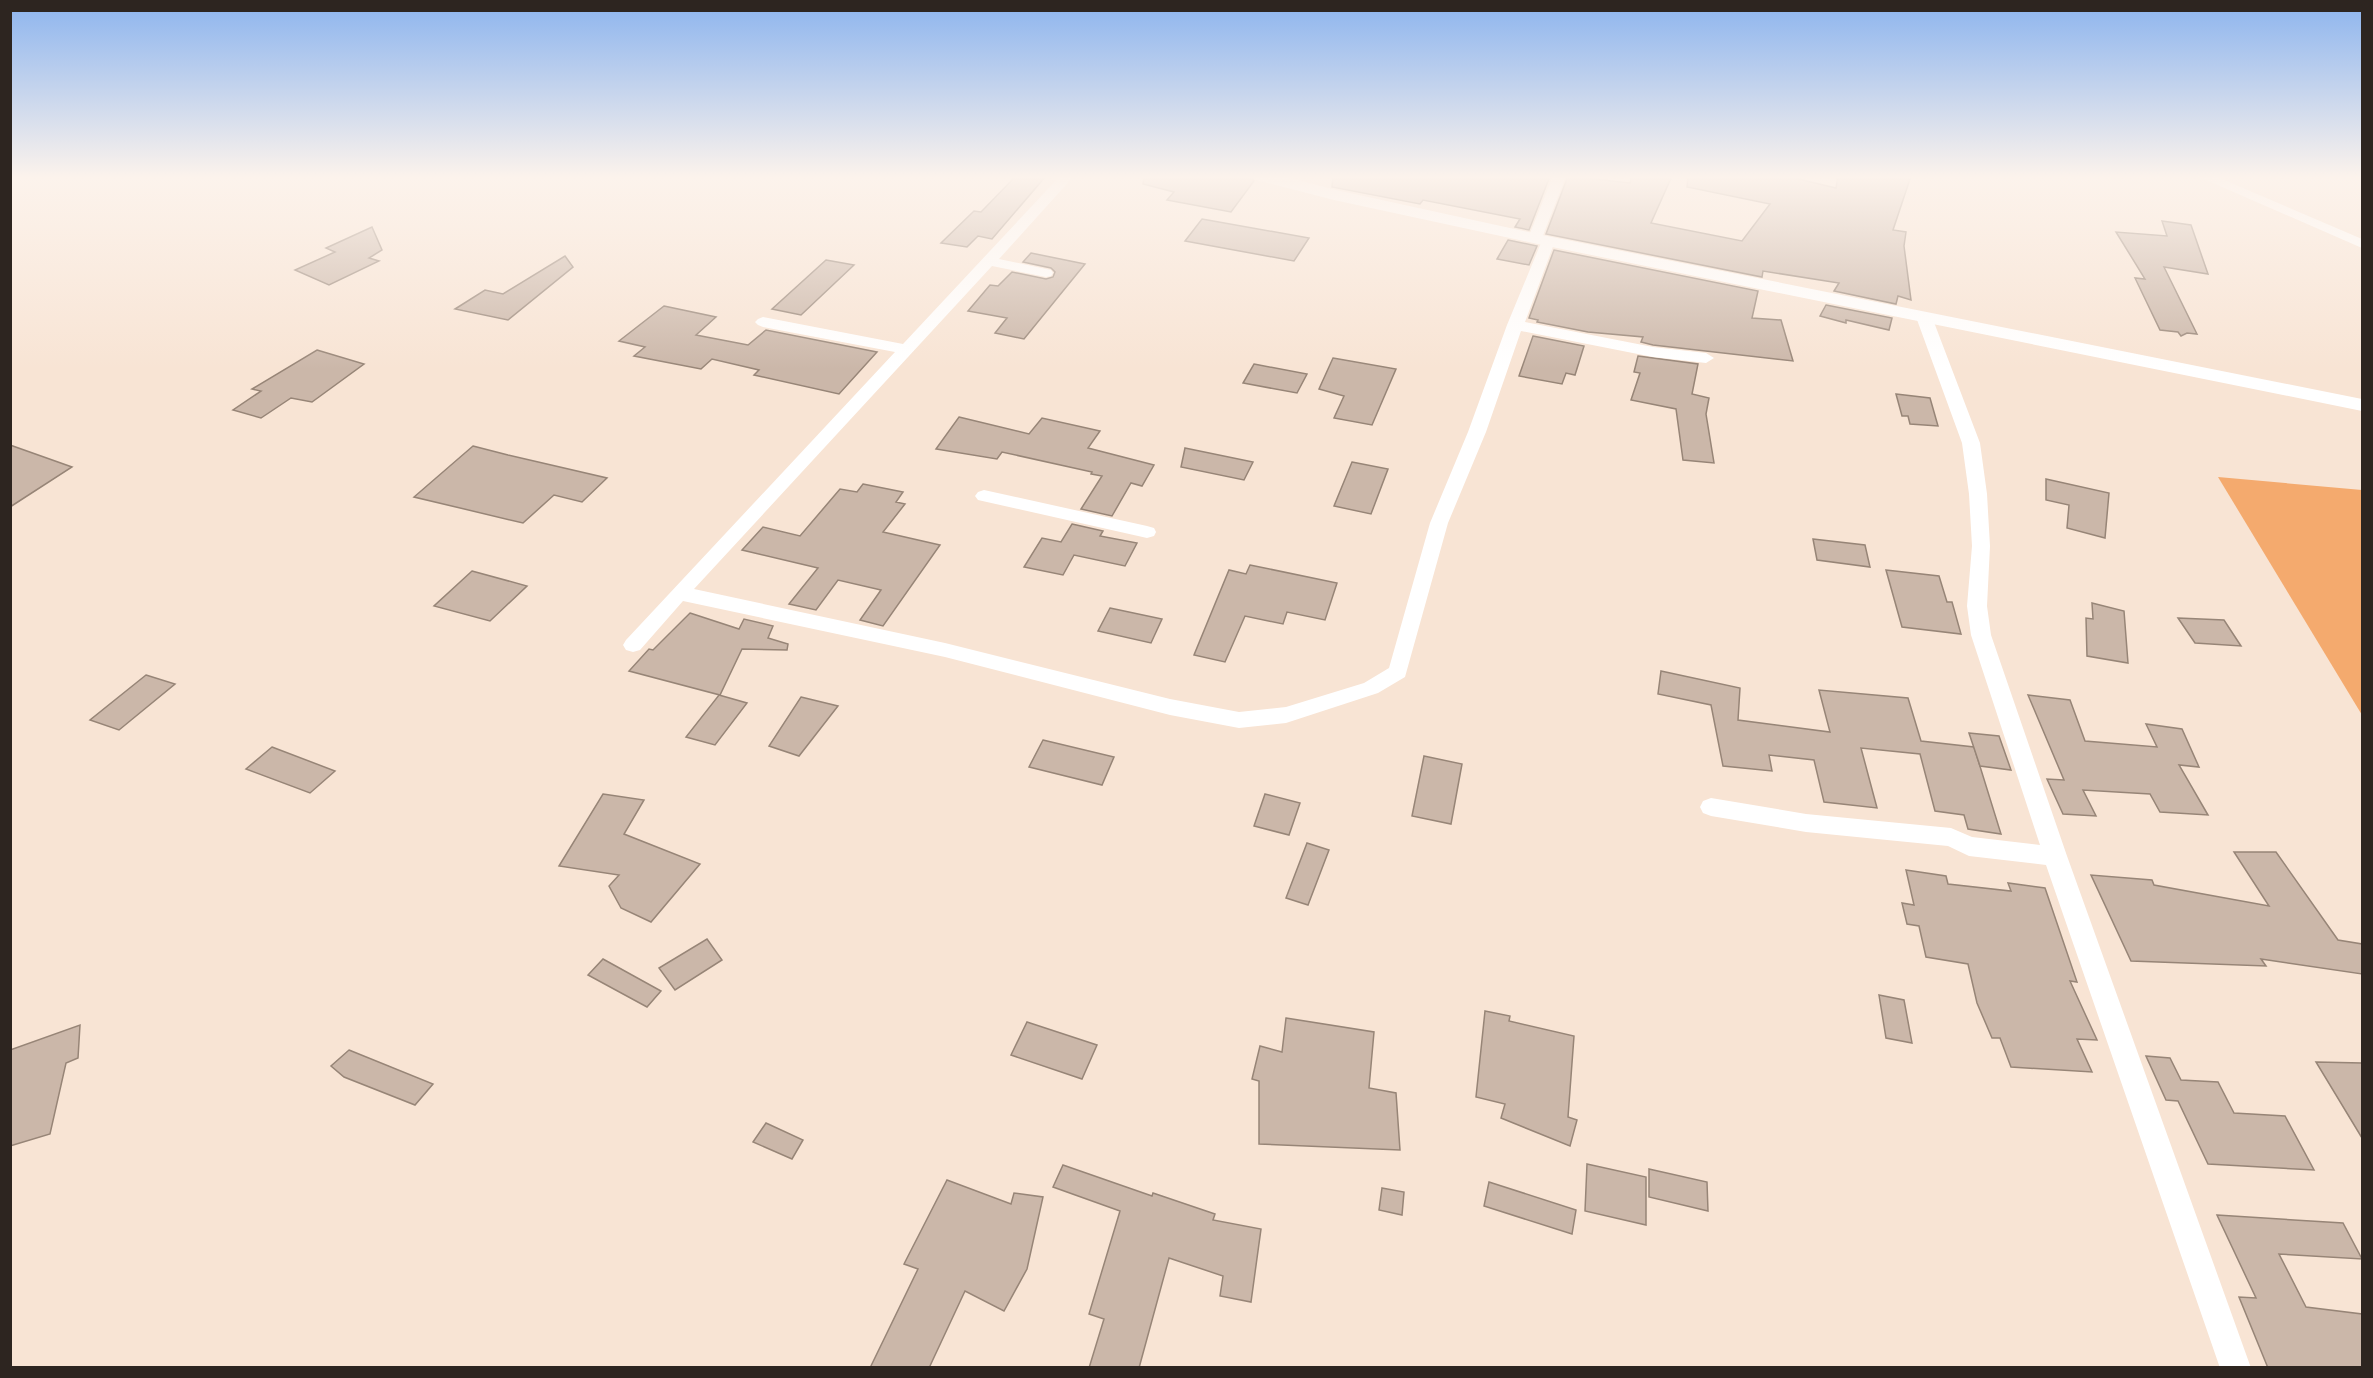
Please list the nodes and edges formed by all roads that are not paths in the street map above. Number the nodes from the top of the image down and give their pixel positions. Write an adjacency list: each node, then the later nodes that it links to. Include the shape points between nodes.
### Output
1 (1007, 240): 4 (street)
2 (1541, 240): 8 (street)
3 (1543, 240): 6 (street)
4 (988, 261): 5 (street); 9 (street)
5 (1046, 273)
6 (1924, 317): 11 (street); 17 (street, via 1971,444 1981,535 1977,606 1981,635)
7 (764, 322): 9 (street)
8 (1515, 325): 10 (street, via 1653,352); 14 (street, via 1439,523 1398,672 1371,688 1286,715 1239,720 945,650)
9 (906, 349): 14 (street)
10 (1706, 358)
11 (2362, 405)
12 (984, 496): 13 (street)
13 (1147, 532)
14 (679, 593): 15 (street)
15 (633, 645)
16 (1711, 807): 17 (street, via 1806,823 1951,837 1970,846)
17 (2055, 856): 18 (street)
18 (2236, 1368)

